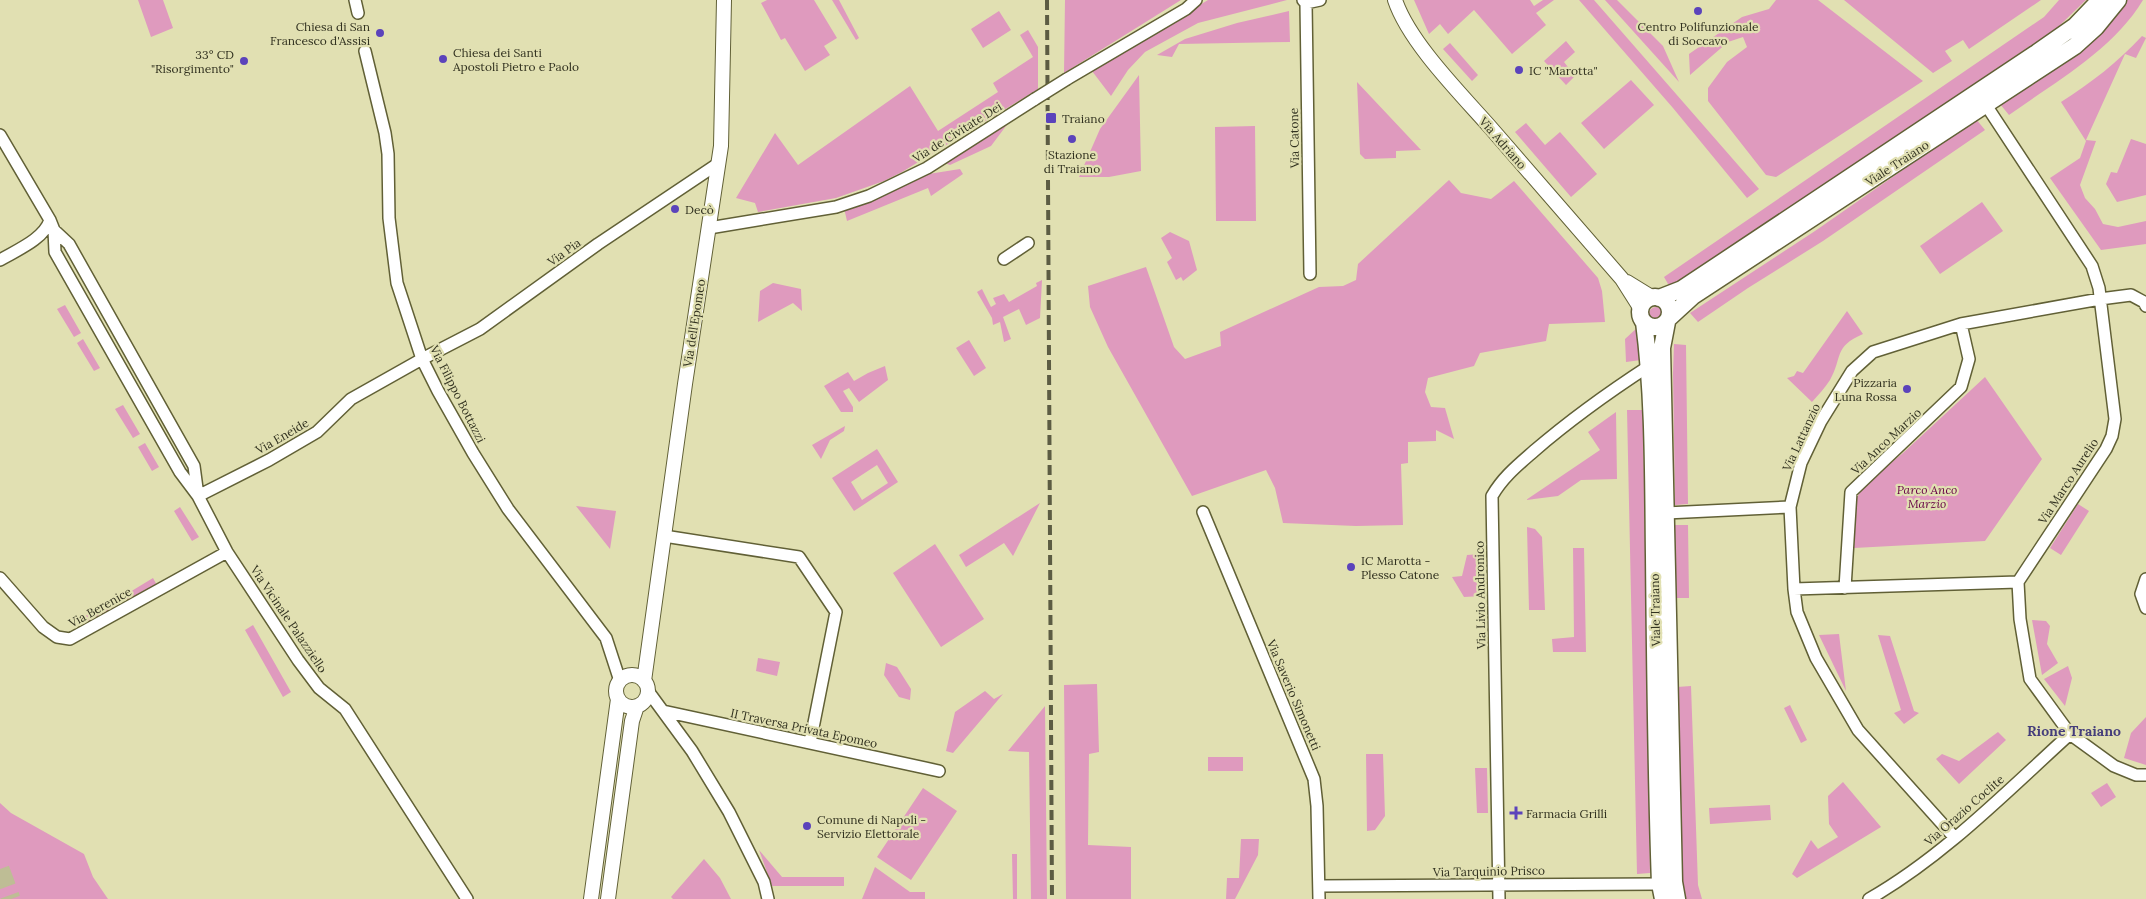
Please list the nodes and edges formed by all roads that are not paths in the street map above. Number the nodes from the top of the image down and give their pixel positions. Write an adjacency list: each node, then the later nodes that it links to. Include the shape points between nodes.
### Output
1 (355, 0): 9 (street)
2 (724, 0): 13 (street, Via dell'Epomeo)
3 (1196, 0): 15 (street, Via de Civitate Dei, bridge, via 927,168 869,196 836,207)
4 (1320, 0): 8 (street)
5 (1395, 0): 20 (street, Via Adriano, via 1412,33 1455,87)
6 (2100, 0): 11 (main road, Viale Traiano, via 2075,26)
7 (2118, 0): 11 (main road, Viale Traiano, via 2075,46)
8 (1304, 1): 19 (street, Via Catone)
9 (358, 13)
10 (365, 51): 27 (street, Via Filippo Bottazzi, via 388,154 389,218 396,283)
11 (1982, 99): 21 (main road, Viale Traiano, via 1682,289); 22 (street, Via Marco Aurelio, via 2092,266); 25 (main road, Viale Traiano, via 1693,296)
12 (0, 134): 14 (street, Via Vicinale Palazziello)
13 (719, 163): 15 (street, Via dell'Epomeo); 27 (street, Via Pia, via 480,329)
14 (52, 225): 17 (street); 29 (street, Via Vicinale Palazziello, via 55,252 180,472); 29 (street, Via Vicinale Palazziello, via 69,244 194,466)
15 (710, 228): 33 (street, Via dell'Epomeo)
16 (1028, 243): 18 (street)
17 (0, 260)
18 (1004, 260)
19 (1310, 274)
20 (1622, 279): 21 (street, Via Adriano); 24 (street, Via Adriano)
21 (1656, 298): 24 (main road, via 1646,301); 25 (main road, via 1669,306)
22 (2100, 299): 23 (street, Via Lattanzio, via 2131,295); 26 (street, Via Lattanzio); 37 (street, Via Marco Aurelio, via 2114,419 2112,436)
23 (2146, 306)
24 (1643, 315): 25 (main road, via 1648,325 1657,327); 28 (main road, Viale Traiano)
25 (1668, 320): 32 (main road, Viale Traiano, via 1662,348)
26 (1961, 324): 30 (street, Via Lattanzio, via 1873,352 1852,371 1805,454); 38 (street, Via Anco Marzio, via 1969,359 1961,387 1851,492)
27 (422, 359): 29 (street, Via Eneide, via 351,399 318,432); 42 (street, Via Filippo Bottazzi, via 473,453 508,509 606,638)
28 (1649, 366): 32 (main road, Viale Traiano); 51 (street, Via Livio Andronico, via 1549,439 1501,480 1492,496)
29 (198, 496): 34 (street, Via Vicinale Palazziello)
30 (1790, 507): 32 (street); 39 (street, Via Lattanzio)
31 (1203, 512): 52 (street, Via Saverio Simonetti, via 1314,778)
32 (1660, 513): 54 (main road, Viale Traiano)
33 (664, 536): 41 (street, Via dell'Epomeo); 47 (street, via 800,557 836,612)
34 (227, 552): 35 (street, Via Berenice, via 70,639 57,637 43,627); 55 (street, Via Vicinale Palazziello, via 318,688 345,709)
35 (0, 578)
36 (2146, 579): 40 (street, via 2141,594)
37 (2018, 582): 38 (street); 46 (street, via 2030,679)
38 (1845, 588): 39 (street)
39 (1794, 589): 50 (street, Via Lattanzio, via 1797,612 1816,658 1858,730)
40 (2146, 608)
41 (649, 644): 42 (street, Via dell'Epomeo, via 639,662); 43 (street, Via dell'Epomeo)
42 (624, 678): 43 (street, via 636,676); 44 (street, via 616,688)
43 (646, 696): 44 (street, via 625,706); 45 (street); 57 (street, Via dell'Epomeo, via 632,721)
44 (618, 699): 56 (street)
45 (663, 711): 47 (street, II Traversa Privata Epomeo); 58 (street, via 729,812 764,882)
46 (2070, 734): 49 (street, via 2114,766 2136,775); 50 (street, Via Orazio Coclite)
47 (810, 743): 48 (street, II Traversa Privata Epomeo)
48 (939, 771)
49 (2146, 775)
50 (1955, 838): 63 (street, Via Orazio Coclite, via 1910,874)
51 (1499, 885): 53 (street, Via Tarquinio Prisco); 54 (street, Via Tarquinio Prisco); 61 (street, Via Livio Andronico)
52 (1319, 886): 53 (street, Via Tarquinio Prisco); 59 (street, Via Saverio Simonetti)
53 (1357, 887): 60 (street)
54 (1665, 888): 62 (main road, Viale Traiano)
55 (467, 899)
56 (591, 899)
57 (608, 899)
58 (768, 899)
59 (1319, 899)
60 (1357, 899)
61 (1499, 899)
62 (1678, 899)
63 (1869, 899)

